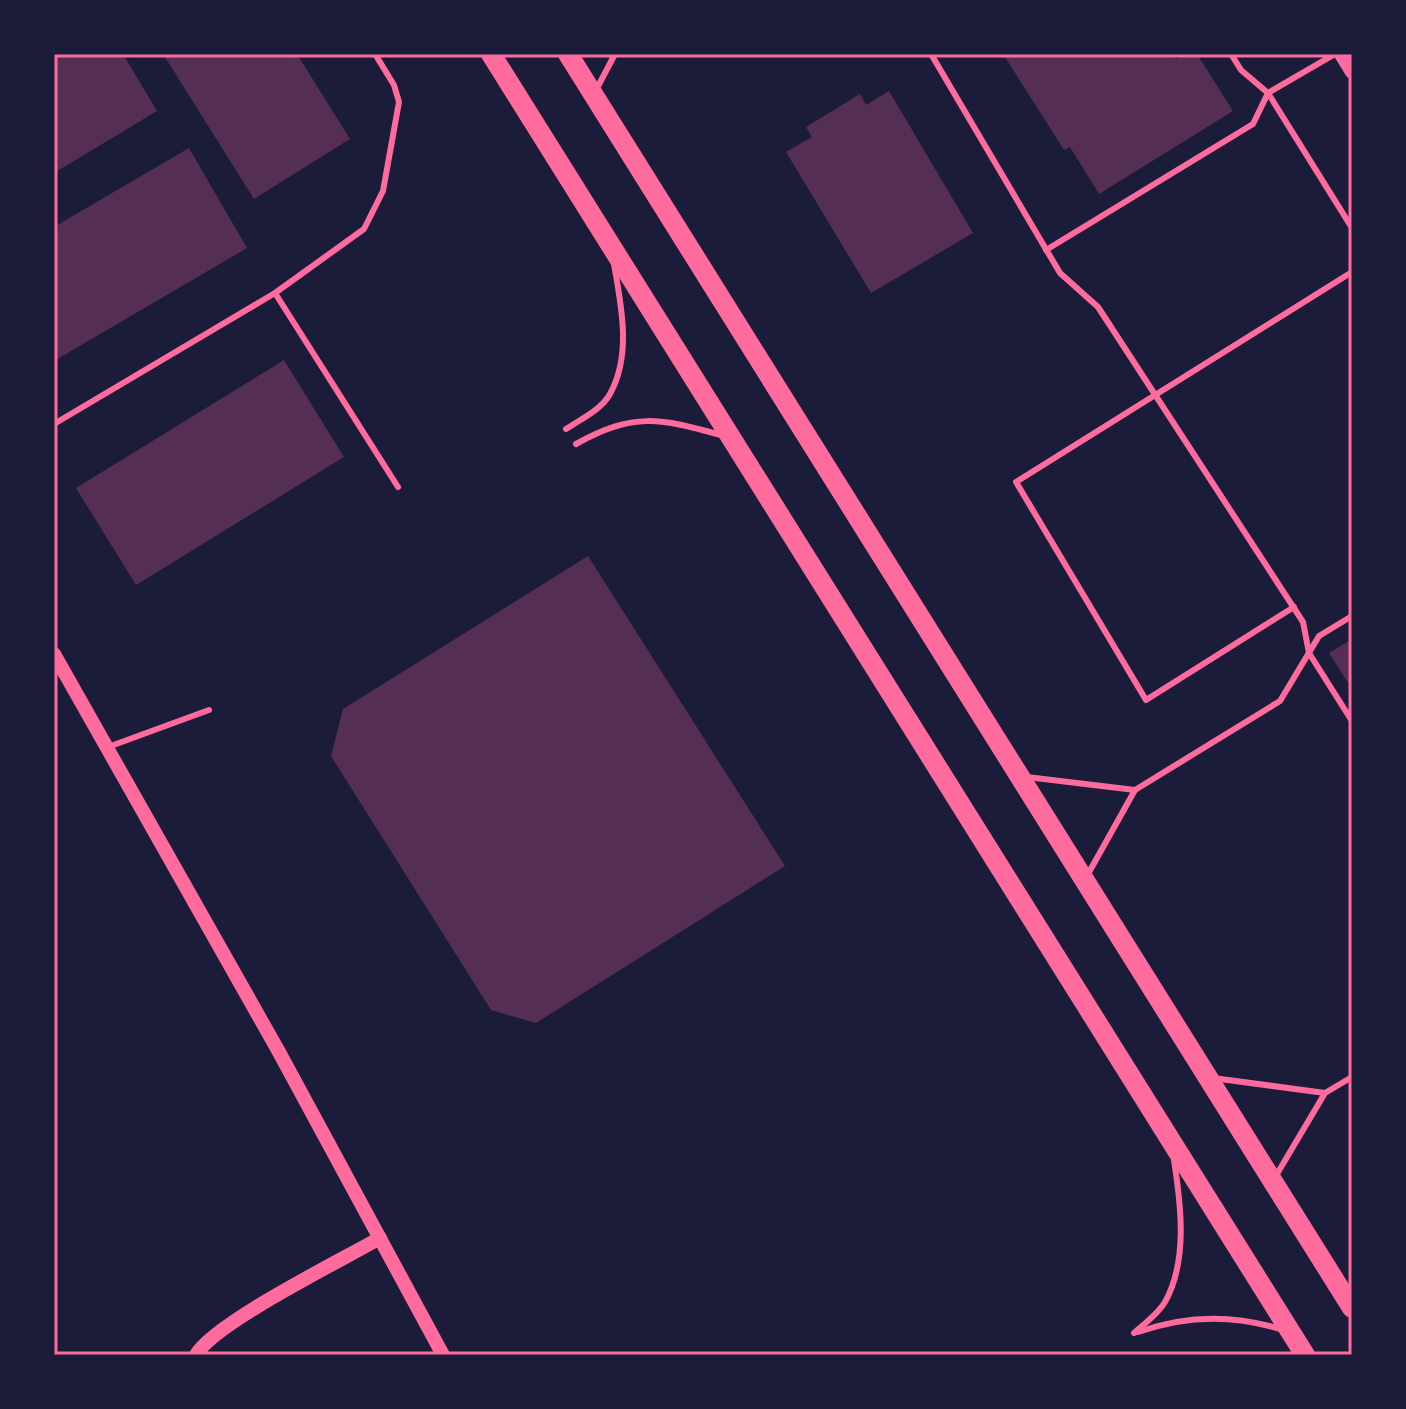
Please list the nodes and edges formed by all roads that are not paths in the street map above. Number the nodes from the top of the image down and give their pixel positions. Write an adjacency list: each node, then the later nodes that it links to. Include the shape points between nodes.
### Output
1 (375, 54): 15 (lane, via 399,102 383,191 364,229)
2 (491, 54): 12 (highway)
3 (568, 54): 10 (highway)
4 (615, 54): 10 (lane)
5 (931, 54): 13 (lane)
6 (1231, 54): 9 (lane)
7 (1338, 54): 8 (street); 9 (lane)
8 (1352, 72)
9 (1268, 93): 11 (lane); 13 (lane, via 1253,124)
10 (593, 95): 29 (highway)
11 (1352, 228)
12 (610, 244): 18 (lane, via 624,339 621,356 610,394); 19 (highway)
13 (1046, 250): 16 (lane, via 1060,273 1098,307)
14 (1352, 272): 16 (lane)
15 (275, 293): 17 (lane); 21 (lane)
16 (1155, 395): 22 (lane); 22 (lane, via 1016,482 1146,700)
17 (54, 424)
18 (566, 429)
19 (731, 437): 20 (lane, via 651,419 612,424); 35 (highway)
20 (576, 444)
21 (398, 487)
22 (1294, 607): 24 (lane)
23 (1352, 616): 24 (lane, via 1319,636)
24 (1309, 653): 27 (lane); 30 (lane, via 1280,701)
25 (54, 654): 28 (street)
26 (209, 710): 28 (lane)
27 (1352, 721)
28 (108, 747): 37 (street)
29 (1018, 775): 30 (lane); 31 (highway)
30 (1135, 790): 31 (lane)
31 (1084, 881): 32 (highway)
32 (1207, 1077): 34 (lane); 36 (highway)
33 (1352, 1077): 34 (lane)
34 (1325, 1093): 36 (lane)
35 (1172, 1142): 39 (highway); 39 (lane, via 1180,1196 1179,1257 1163,1305 1134,1333 1167,1322 1208,1318 1255,1321)
36 (1273, 1182): 38 (highway)
37 (380, 1238): 40 (street, via 234,1322 203,1342); 41 (street)
38 (1352, 1308)
39 (1291, 1333): 42 (highway)
40 (196, 1355)
41 (443, 1355)
42 (1305, 1355)

